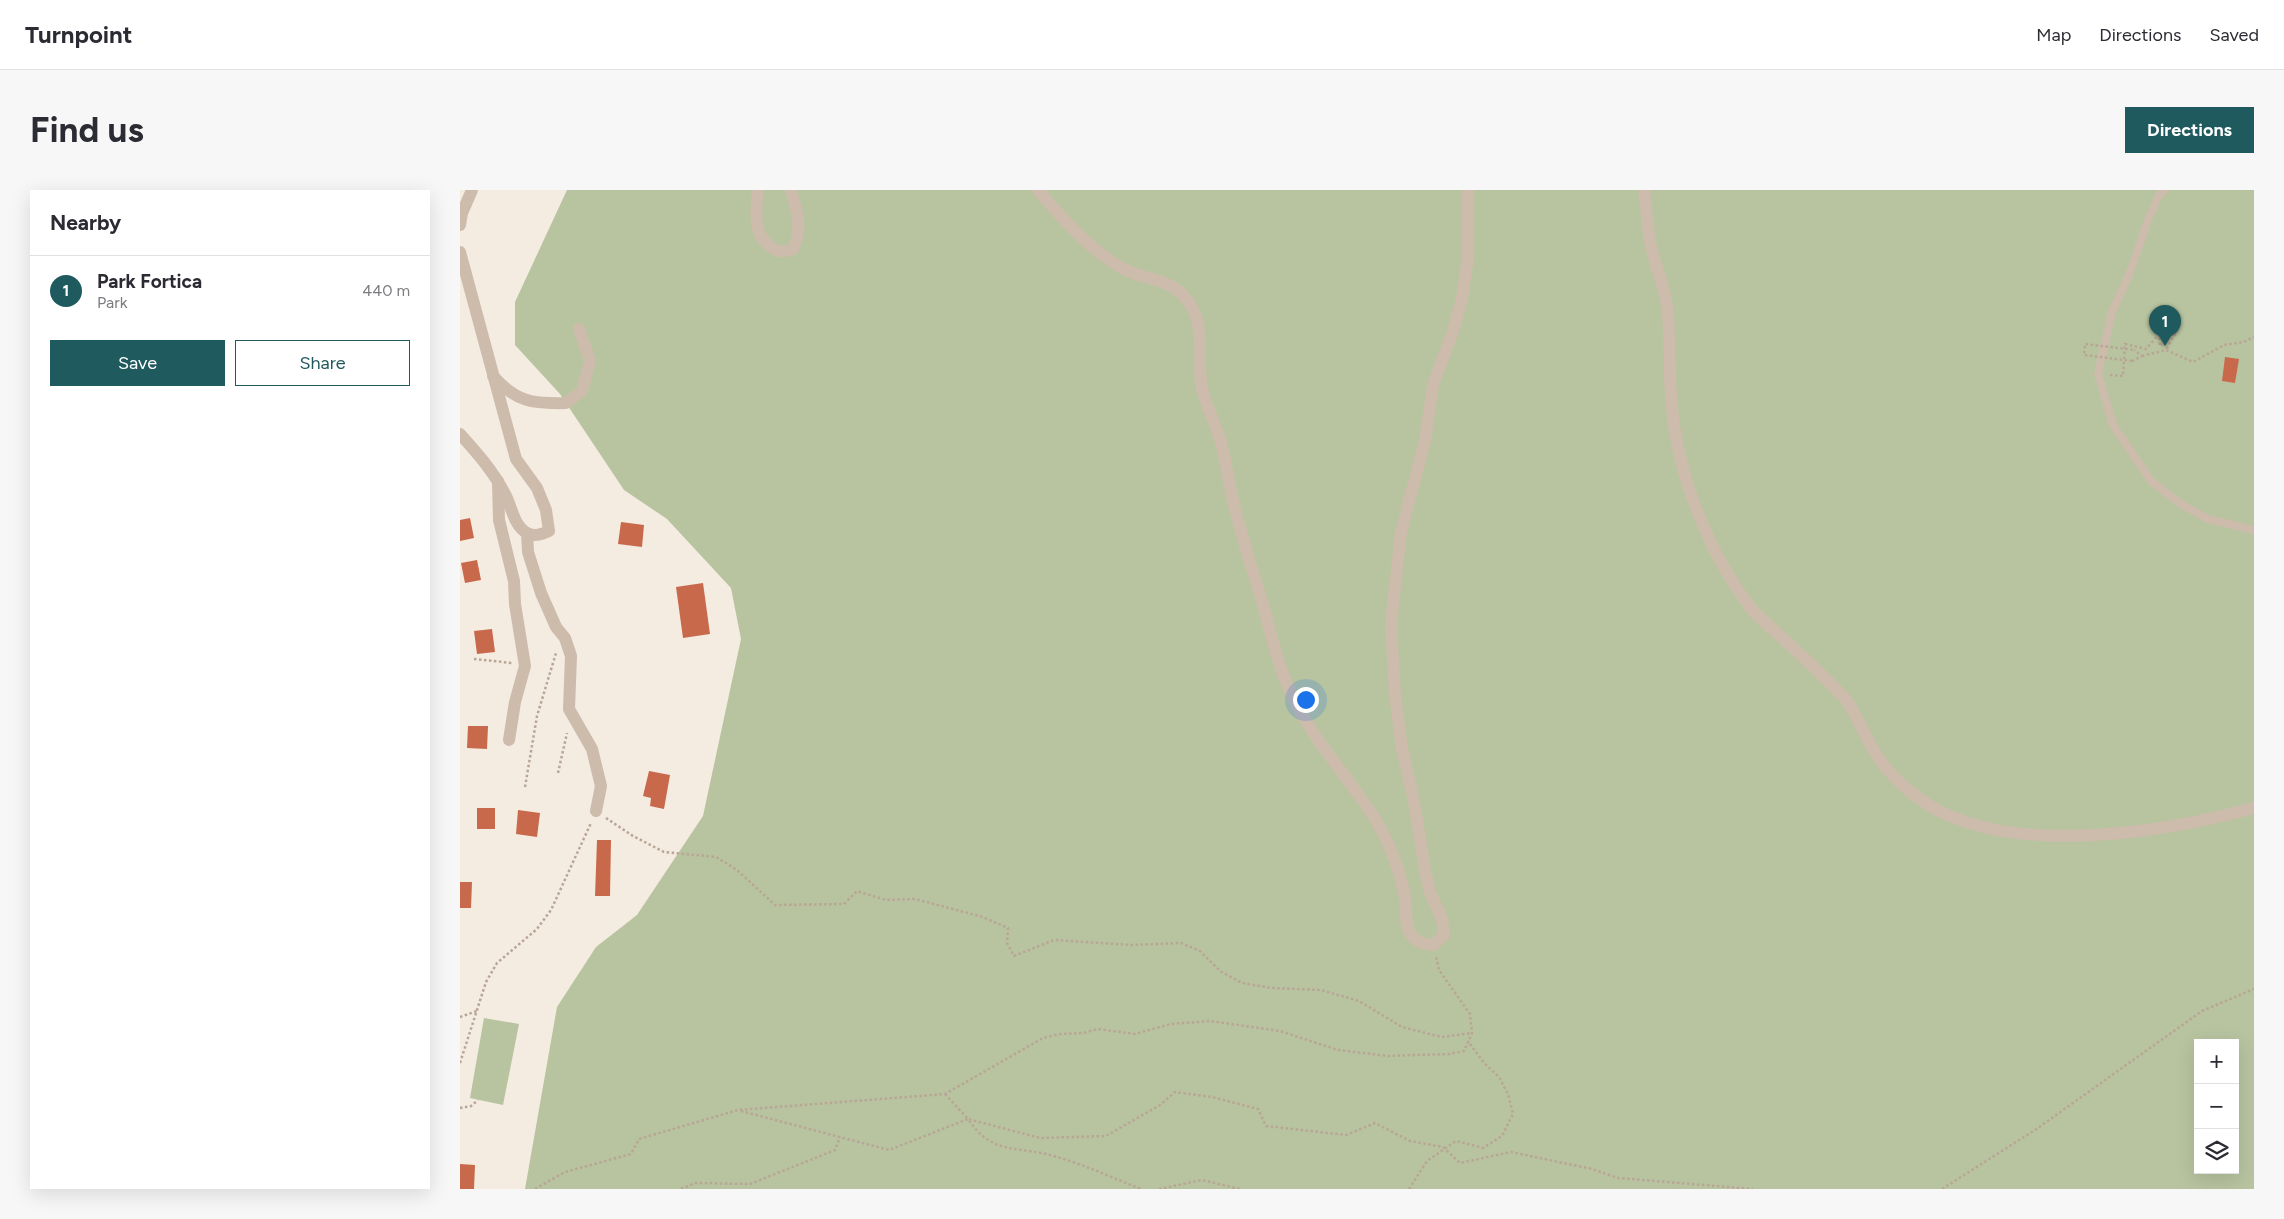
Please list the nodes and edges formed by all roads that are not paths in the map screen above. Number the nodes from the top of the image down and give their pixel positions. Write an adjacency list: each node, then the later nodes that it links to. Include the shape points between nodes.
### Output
1 (472, 190): 8 (street)
2 (758, 190): 3 (street, via 756,209 760,236 775,250 785,252 793,249 800,222)
3 (790, 190)
4 (1038, 190): 5 (street, via 1075,232 1119,267 1163,281 1176,288 1188,301 1199,335 1203,391 1221,442 1233,503 1287,684 1321,745 1385,838 1399,868 1406,901 1406,924 1411,935 1420,943 1433,945 1444,935 1444,928 1430,892 1402,750 1391,624 1401,532 1425,441 1433,385 1462,298 1468,258)
5 (1468, 190)
6 (1644, 190): 17 (street, via 1652,249 1667,304 1673,419 1683,473 1702,521 1754,612 1846,700 1877,756 1898,780 1946,816 1972,825 2057,837 2145,830 2204,821)
7 (2164, 190): 14 (lane, via 2148,220 2112,312 2098,374 2113,425 2151,481 2208,519)
8 (460, 226)
9 (460, 252): 11 (street)
10 (579, 329): 11 (street, via 590,361 582,391 566,403 526,402)
11 (493, 376): 15 (street, via 516,459 537,488 549,522 549,531 540,535)
12 (460, 434): 13 (street, via 488,464)
13 (498, 481): 15 (street, via 519,526); 16 (street, via 498,520 514,581 525,666 514,702)
14 (2254, 530)
15 (527, 533): 18 (street, via 528,552 541,593 571,656 569,709 592,748 601,786)
16 (509, 740)
17 (2254, 808)
18 (596, 811)

